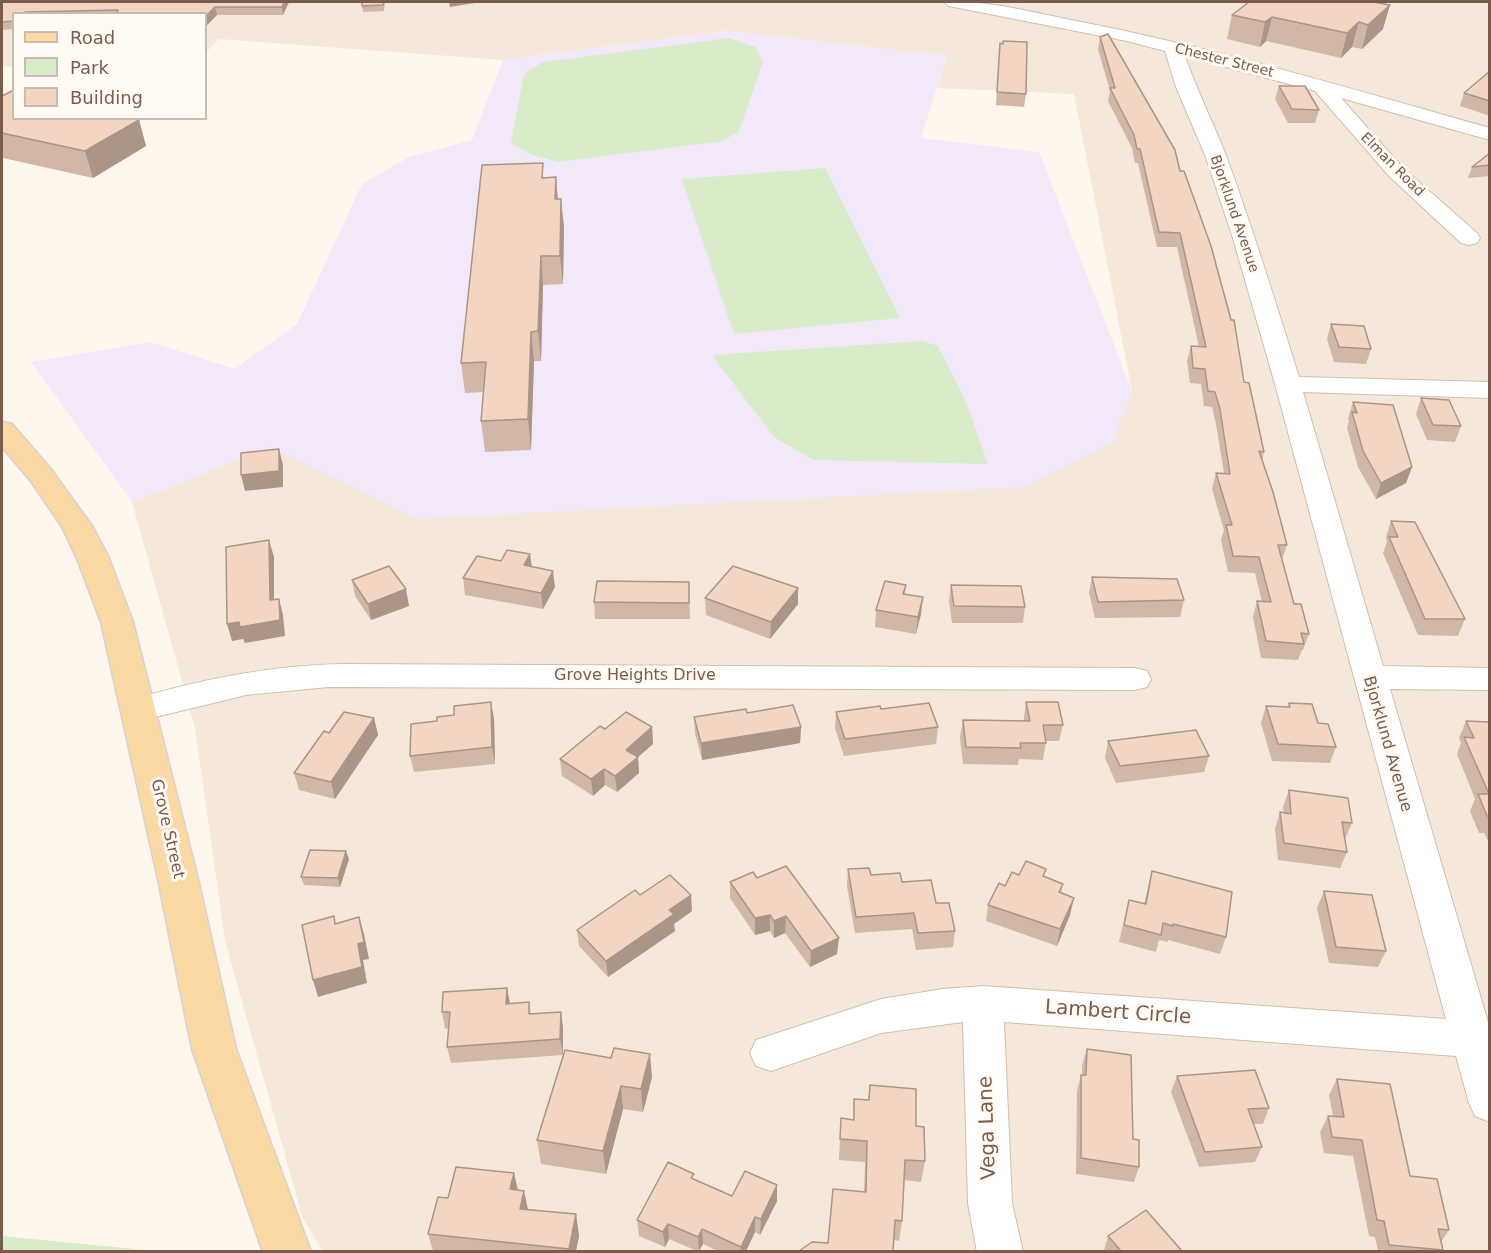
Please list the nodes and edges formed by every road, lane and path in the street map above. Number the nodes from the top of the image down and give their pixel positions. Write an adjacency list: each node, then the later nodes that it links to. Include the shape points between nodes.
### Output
1 (954, 2): 2 (street, Chester Street, via 1065,22)
2 (1173, 48): 3 (street, Chester Street); 6 (street, Bjorklund Avenue, via 1244,235)
3 (1321, 86): 4 (street, Chester Street); 5 (street, Elman Road, via 1396,172)
4 (1490, 134)
5 (1469, 238)
6 (1288, 384): 7 (street); 9 (street, Bjorklund Avenue)
7 (1490, 390)
8 (2, 430): 12 (main road, Grove Street, via 40,474 93,556 117,622)
9 (1369, 677): 11 (street); 14 (street, Bjorklund Avenue)
10 (1135, 679): 12 (street, Grove Heights Drive, via 312,677 217,689)
11 (1490, 679)
12 (139, 709): 17 (main road, Grove Street, via 214,1049)
13 (983, 1003): 14 (street, Lambert Circle); 15 (street, Lambert Circle, via 881,1016); 18 (street, Vega Lane, via 990,1203)
14 (1471, 1040): 16 (street, Bjorklund Avenue)
15 (771, 1053)
16 (1490, 1103)
17 (287, 1251)
18 (1000, 1251)

